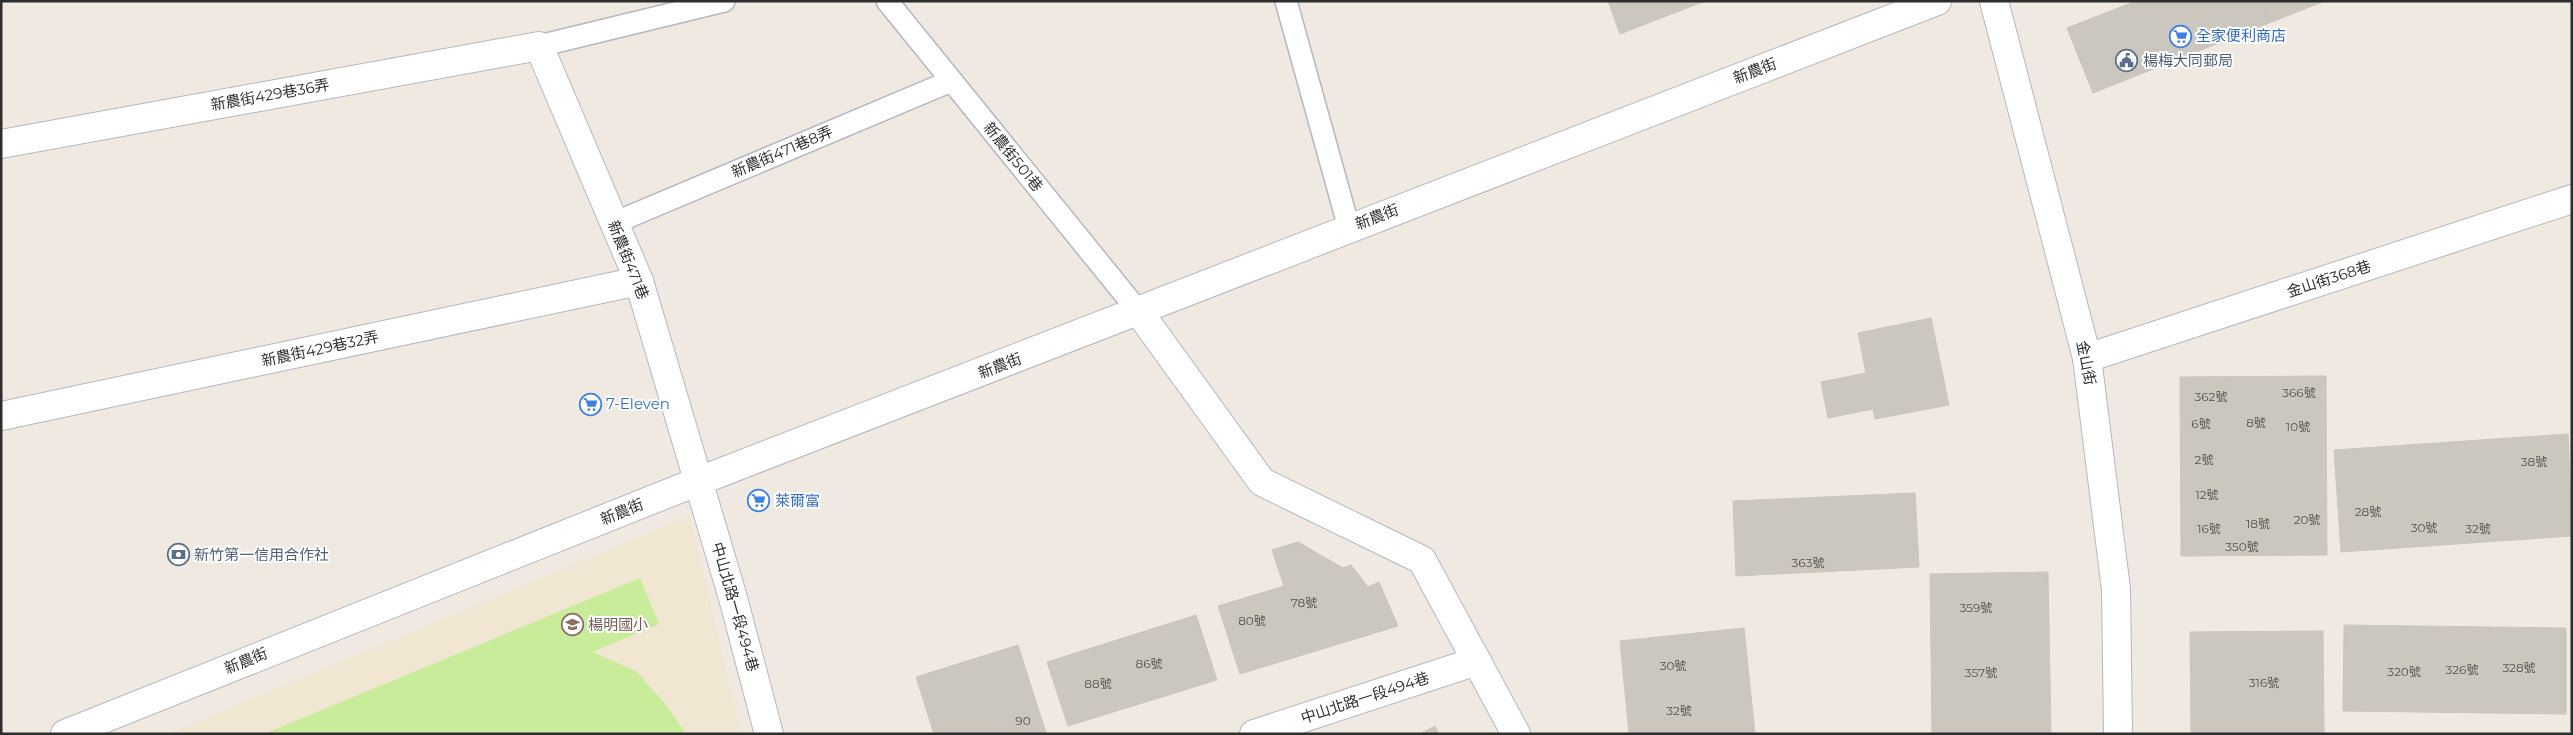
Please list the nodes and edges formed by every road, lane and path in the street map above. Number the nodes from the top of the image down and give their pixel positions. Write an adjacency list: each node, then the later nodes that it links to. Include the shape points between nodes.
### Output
1 (724, 1): 6 (lane)
2 (887, 1): 7 (lane, 新農街501巷)
3 (1286, 1): 11 (lane)
4 (1937, 1): 11 (street, 新農街)
5 (1994, 1): 14 (street, 金山街)
6 (539, 46): 8 (street, 新農街429巷36弄); 10 (street, 新農街471巷)
7 (951, 81): 10 (lane, 新農街471巷8弄); 13 (lane, 新農街501巷)
8 (1, 144)
9 (2572, 200): 14 (street, 金山街368巷)
10 (614, 223): 12 (street, 新農街471巷)
11 (1349, 228): 13 (street, 新農街)
12 (639, 281): 15 (street, 新農街429巷32弄); 16 (street, 新農街471巷)
13 (1139, 312): 16 (street, 新農街); 17 (street, via 1262,482 1422,560)
14 (2087, 358): 22 (street, 金山街, via 2116,589)
15 (1, 416)
16 (699, 481): 18 (street, 新農街); 19 (street, 中山北路一段494巷)
17 (1477, 661): 20 (street, 中山北路一段494巷); 21 (street)
18 (65, 734)
19 (769, 734)
20 (1254, 734)
21 (1516, 734)
22 (2118, 734)

